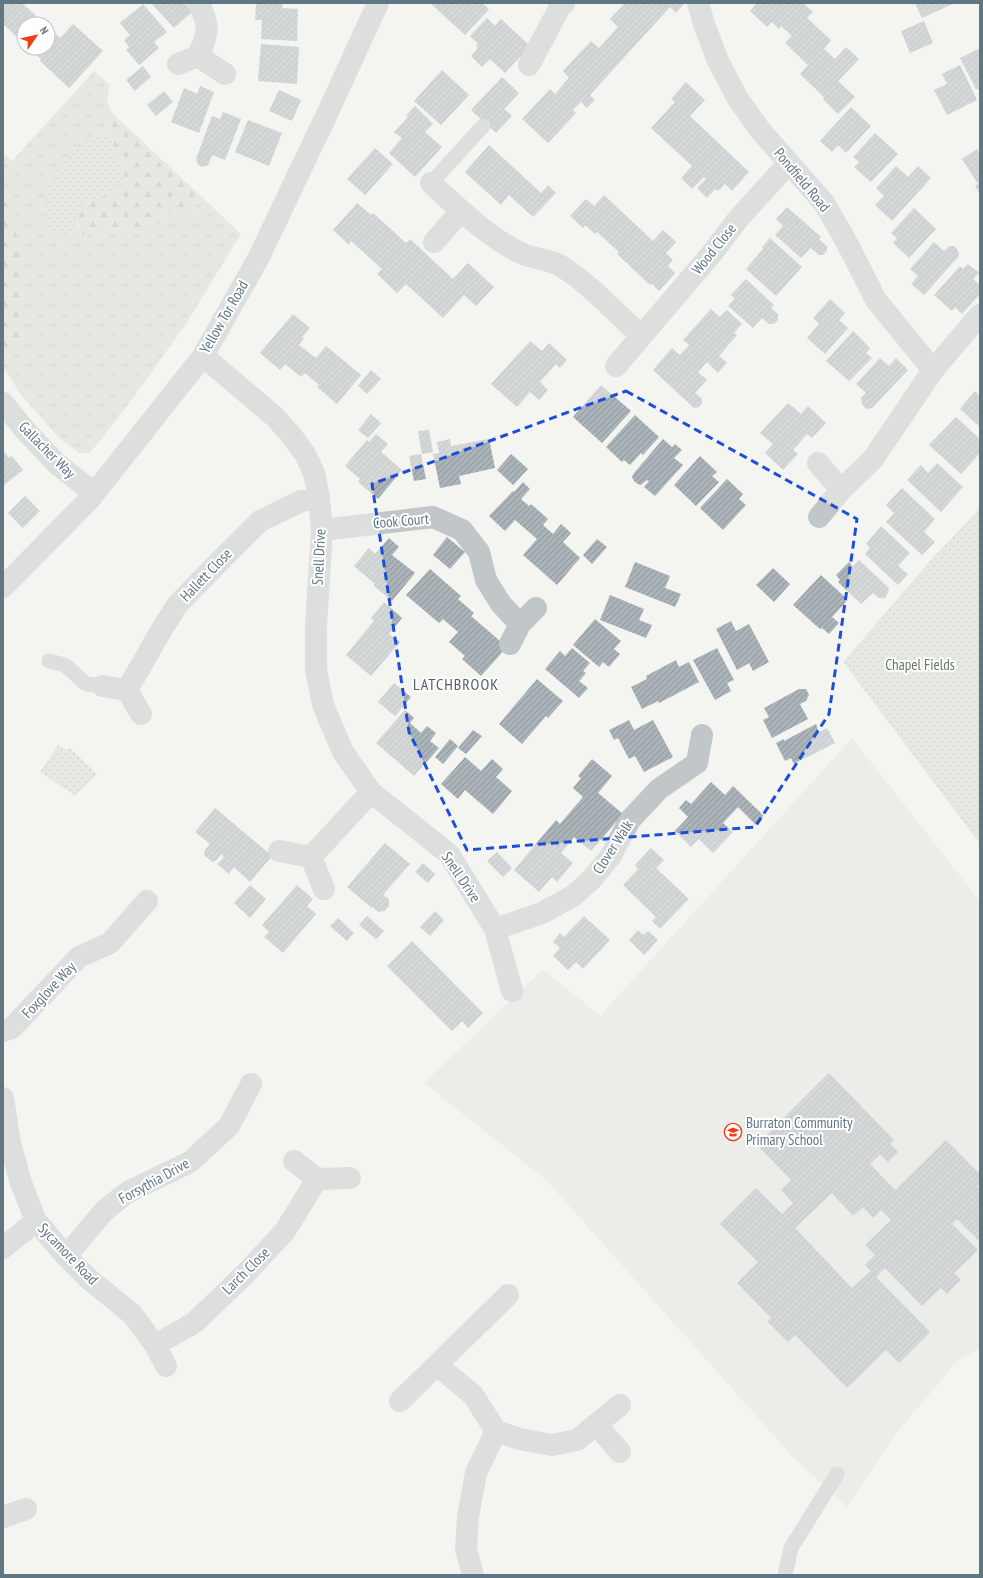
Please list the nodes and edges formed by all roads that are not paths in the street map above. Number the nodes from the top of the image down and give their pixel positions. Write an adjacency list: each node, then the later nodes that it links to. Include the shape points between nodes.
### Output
1 (198, 3): 5 (street, via 208,24)
2 (378, 3): 16 (street, Yellow Tor Road, via 258,260)
3 (564, 3): 7 (street)
4 (698, 3): 10 (street, Pondfield Road, via 718,61 738,99)
5 (198, 56): 6 (street); 8 (street)
6 (178, 64)
7 (529, 65)
8 (225, 74)
9 (483, 126): 11 (lane)
10 (788, 164): 15 (street, Wood Close, via 738,218 713,252); 18 (street, Pondfield Road, via 824,203 876,300)
11 (431, 183): 12 (street)
12 (461, 211): 13 (street); 15 (street, via 499,240 523,254 559,264)
13 (434, 242)
14 (980, 315): 18 (street)
15 (641, 336): 17 (street, Wood Close)
16 (203, 356): 22 (street, Yellow Tor Road); 23 (street, Snell Drive, via 275,417 291,435 305,454 314,473)
17 (616, 366)
18 (933, 370): 21 (street, via 873,459)
19 (3, 403): 22 (street, Gallacher Way, via 56,464)
20 (818, 463): 21 (street)
21 (841, 490): 24 (street)
22 (94, 493): 26 (street, Yellow Tor Road)
23 (319, 498): 25 (street, Snell Drive); 32 (street, Hallett Close, via 301,501 260,521 178,604)
24 (819, 517)
25 (322, 530): 28 (street, Cook Court, via 433,516 462,530 479,552 486,580 501,604); 35 (street, Snell Drive, via 316,669 323,705 343,752)
26 (3, 587)
27 (536, 608): 28 (street)
28 (520, 624): 29 (street)
29 (510, 644)
30 (49, 661): 31 (lane, via 65,665 86,684)
31 (103, 686): 32 (street)
32 (127, 690): 33 (street)
33 (141, 714)
34 (702, 735): 40 (street, Clover Walk, via 696,763 659,789 630,820 610,857 592,879 573,896 542,913)
35 (370, 792): 37 (street); 40 (street, Snell Drive, via 449,854)
36 (279, 851): 37 (street)
37 (311, 857): 38 (street)
38 (324, 889)
39 (147, 901): 42 (street, Foxglove Way, via 110,943 79,957 12,1028)
40 (495, 929): 41 (street, Snell Drive)
41 (512, 990)
42 (3, 1031)
43 (251, 1084): 50 (street, Forsythia Drive, via 229,1126 190,1162 128,1192 105,1210)
44 (3, 1098): 48 (street, Sycamore Road, via 10,1143 21,1183)
45 (294, 1161): 47 (street)
46 (350, 1178): 47 (street)
47 (318, 1179): 52 (street, Larch Close, via 286,1231 245,1274 194,1323)
48 (36, 1221): 49 (street); 50 (street, Sycamore Road)
49 (3, 1248)
50 (66, 1256): 52 (street, Sycamore Road, via 89,1279 132,1314)
51 (508, 1295): 53 (street)
52 (155, 1345): 54 (street, Sycamore Road)
53 (437, 1365): 55 (street); 58 (street, via 473,1395)
54 (166, 1366)
55 (400, 1401)
56 (620, 1406): 57 (street)
57 (596, 1424): 58 (street, via 577,1440 552,1446); 59 (street)
58 (496, 1431): 63 (street, via 476,1473 468,1517 466,1549)
59 (620, 1452)
60 (837, 1474): 64 (lane, via 791,1548)
61 (26, 1509): 62 (street)
62 (3, 1517)
63 (473, 1575)
64 (785, 1575)

